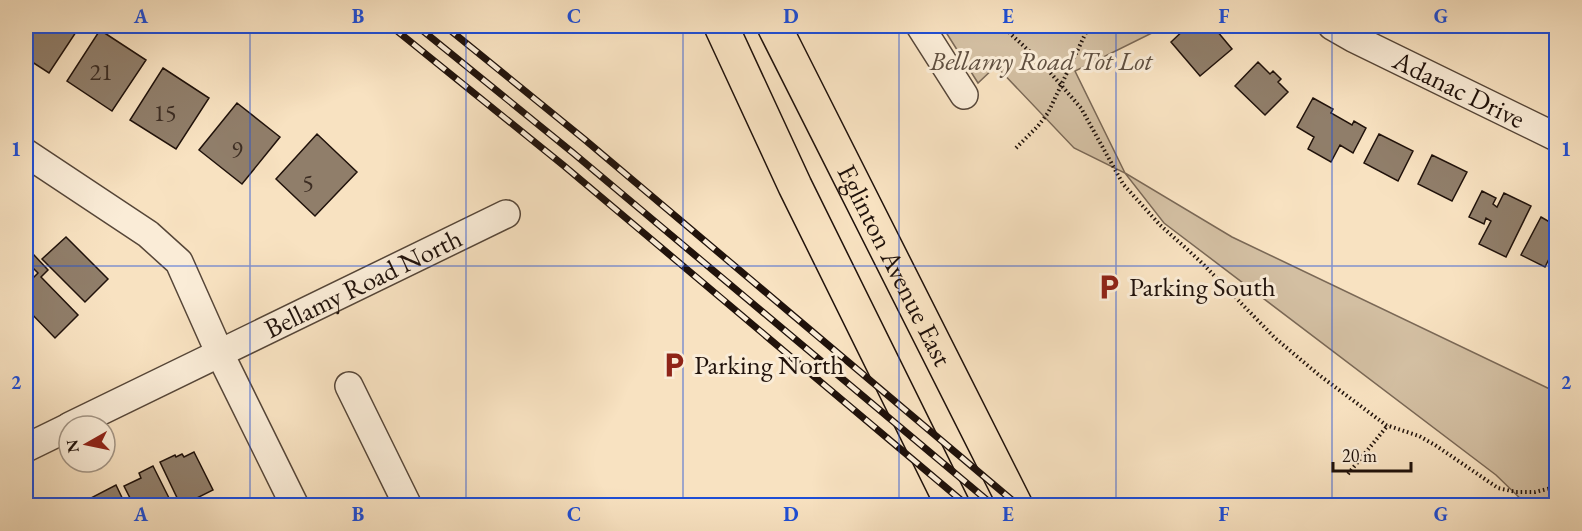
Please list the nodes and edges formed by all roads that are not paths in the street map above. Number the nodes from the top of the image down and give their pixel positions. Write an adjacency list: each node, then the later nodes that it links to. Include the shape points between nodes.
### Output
1 (721, 26): 16 (main road, Eglinton Avenue East, via 795,186)
2 (774, 26): 17 (main road, Eglinton Avenue East)
3 (920, 26): 5 (street)
4 (1332, 26): 6 (street, Adanac Drive)
5 (964, 95)
6 (1557, 137)
7 (26, 153): 9 (street, via 148,234 178,262)
8 (506, 214): 9 (street, Bellamy Road North)
9 (220, 354): 11 (street, Bellamy Road North); 14 (street)
10 (349, 386): 15 (street)
11 (95, 414)
12 (57, 432): 13 (street, Bellamy Road North)
13 (26, 448)
14 (295, 506)
15 (408, 506)
16 (953, 506)
17 (1016, 506)

